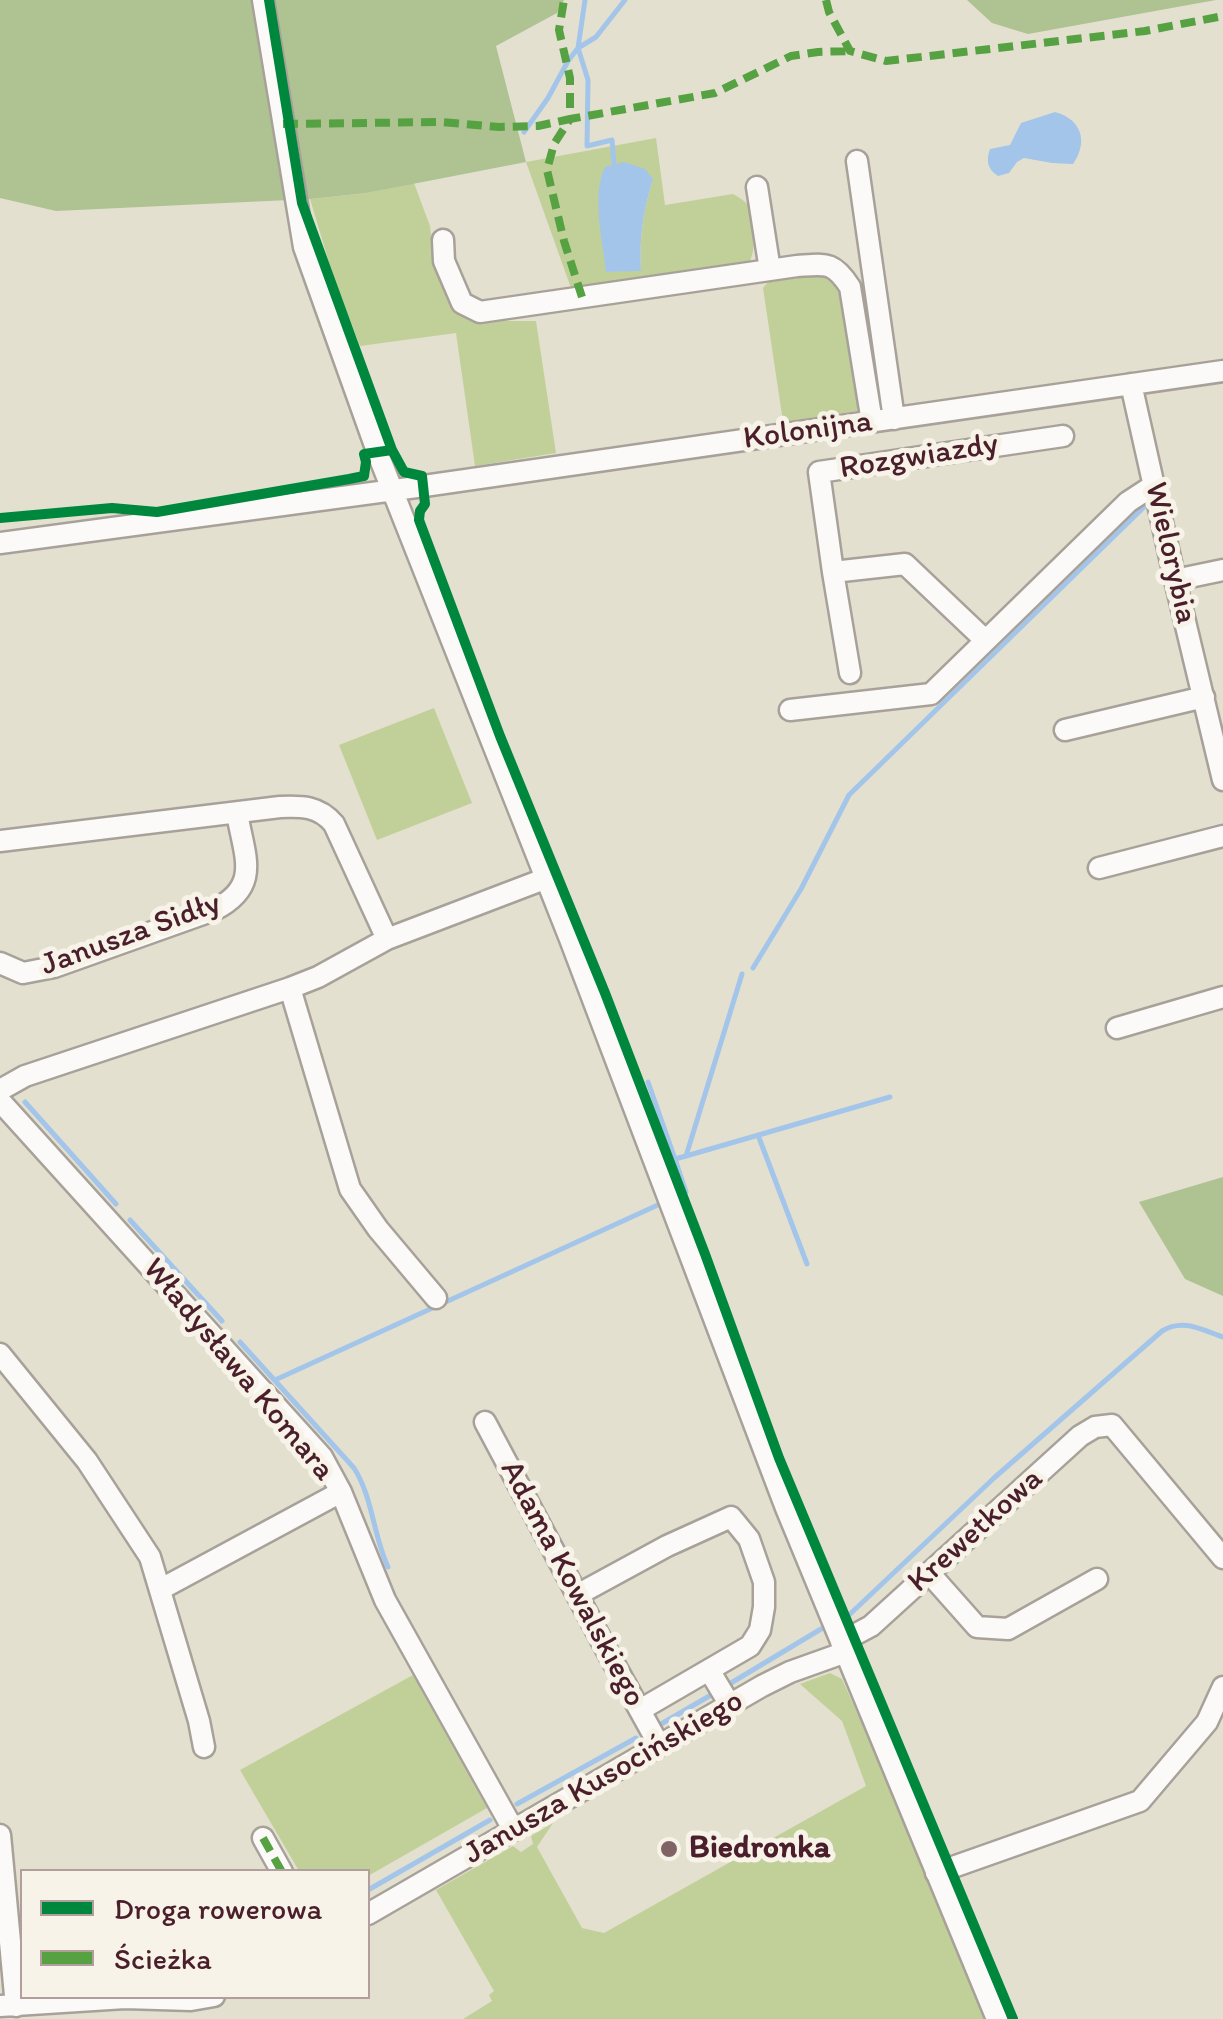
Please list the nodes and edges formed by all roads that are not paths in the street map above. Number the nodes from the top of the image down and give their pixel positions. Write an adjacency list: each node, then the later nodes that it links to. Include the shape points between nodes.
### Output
1 (263, 0): 11 (street, via 304,247)
2 (857, 161): 8 (street)
3 (757, 187): 5 (street)
4 (443, 240): 5 (street, via 444,261 462,303 480,312)
5 (770, 270): 8 (street, via 824,264 845,278)
6 (1223, 371): 7 (street, Kolonijna)
7 (1131, 384): 8 (street, Kolonijna); 10 (street, Wielorybia)
8 (883, 421): 11 (street, Kolonijna)
9 (1063, 436): 14 (street, Rozgwiazdy, via 819,472)
10 (1154, 485): 15 (street, Wielorybia); 16 (street, via 1128,502)
11 (392, 489): 12 (street, Kolonijna); 26 (street)
12 (0, 543)
13 (1223, 570): 15 (street)
14 (833, 572): 16 (street, via 905,564); 17 (street)
15 (1175, 580): 18 (street, Wielorybia)
16 (985, 640): 19 (street, via 931,694)
17 (850, 673)
18 (1204, 697): 20 (street); 21 (street, Wielorybia)
19 (790, 710)
20 (1065, 730)
21 (1222, 774)
22 (237, 813): 24 (street); 27 (street, via 297,806 326,814); 28 (street, Janusza Sidły, via 247,876 230,902 54,968 23,973)
23 (1223, 836): 25 (street)
24 (0, 841)
25 (1100, 868)
26 (547, 878): 27 (street); 43 (street)
27 (388, 940): 29 (street)
28 (0, 963)
29 (290, 988): 32 (street); 34 (street, via 350,1188)
30 (1223, 997): 31 (street)
31 (1117, 1028)
32 (0, 1090)
33 (0, 1101): 37 (street, Władysława Komara, via 322,1457)
34 (436, 1298)
35 (0, 1354): 41 (street, via 88,1461 150,1557)
36 (485, 1422): 42 (street, Adama Kowalskiego)
37 (340, 1492): 41 (street); 50 (street, Władysława Komara, via 385,1600)
38 (1223, 1558): 39 (street, Krewetkowa, via 1112,1425 1080,1436)
39 (930, 1574): 40 (street, via 977,1627 1008,1630); 43 (street, Krewetkowa)
40 (1097, 1578)
41 (161, 1589): 49 (street)
42 (577, 1595): 44 (street, via 731,1517 750,1539 764,1582 764,1607 750,1646); 47 (street, Adama Kowalskiego)
43 (843, 1647): 46 (street, Janusza Kusocińskiego); 54 (street)
44 (709, 1670): 46 (street); 47 (street)
45 (1223, 1686): 54 (street, via 1206,1722 1140,1802)
46 (730, 1705): 48 (street, Janusza Kusocińskiego)
47 (640, 1710): 48 (street, Adama Kowalskiego)
48 (660, 1745): 50 (street, Janusza Kusocińskiego)
49 (204, 1747)
50 (513, 1829): 55 (street, Janusza Kusocińskiego)
51 (0, 1835): 57 (street)
52 (263, 1838): 53 (street)
53 (280, 1869)
54 (936, 1873): 58 (street)
55 (370, 1913)
56 (196, 1999): 57 (street, via 89,2000)
57 (20, 2009)
58 (998, 2019)

